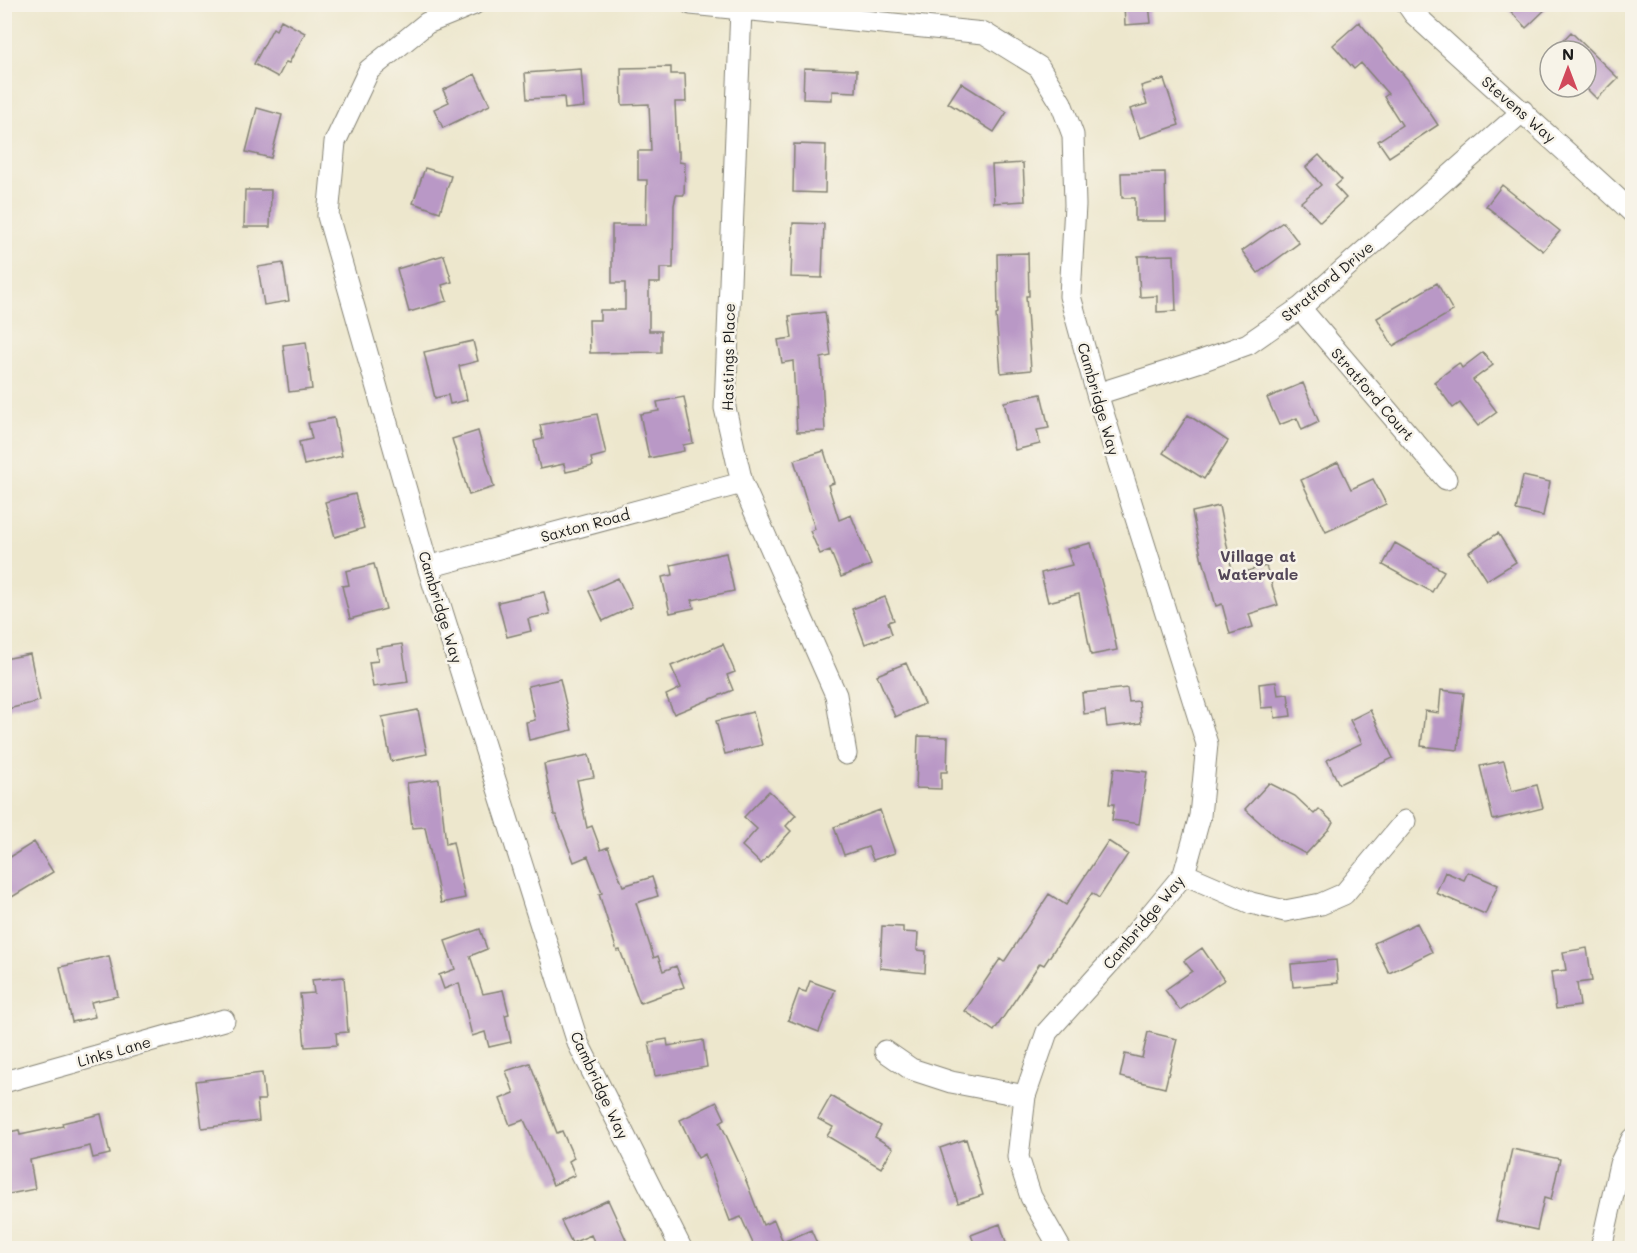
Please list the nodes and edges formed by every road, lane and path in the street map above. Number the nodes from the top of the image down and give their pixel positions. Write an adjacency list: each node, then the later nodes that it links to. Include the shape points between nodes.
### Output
1 (474, 4): 11 (street, Cambridge Way, via 427,23 369,70 335,142 328,216)
2 (691, 4): 4 (street, Cambridge Way)
3 (1407, 4): 5 (street, Stevens Way, via 1474,70)
4 (741, 9): 8 (street, Cambridge Way, via 984,33 1039,67 1073,135 1075,205 1070,296); 10 (street, Hastings Place, via 725,408)
5 (1523, 111): 6 (street, Stevens Way); 7 (street, Stratford Drive)
6 (1632, 212)
7 (1300, 308): 8 (street, Stratford Drive, via 1248,344); 9 (street, Stratford Court)
8 (1097, 394): 14 (street, Cambridge Way, via 1207,744 1200,816)
9 (1446, 479)
10 (742, 483): 11 (street, Saxton Road); 12 (street, Hastings Place, via 836,695)
11 (428, 567): 20 (street, Cambridge Way, via 578,1043)
12 (846, 754)
13 (1405, 821): 14 (street, via 1344,894 1321,904 1285,911 1251,903)
14 (1184, 874): 18 (street, Cambridge Way, via 1047,1032)
15 (224, 1020): 17 (street, Links Lane)
16 (885, 1051): 18 (street, via 911,1069 951,1082)
17 (4, 1082)
18 (1025, 1096): 21 (street, via 1017,1157 1031,1197)
19 (1632, 1139): 22 (street, via 1620,1164)
20 (681, 1248)
21 (1060, 1248)
22 (1600, 1248)

